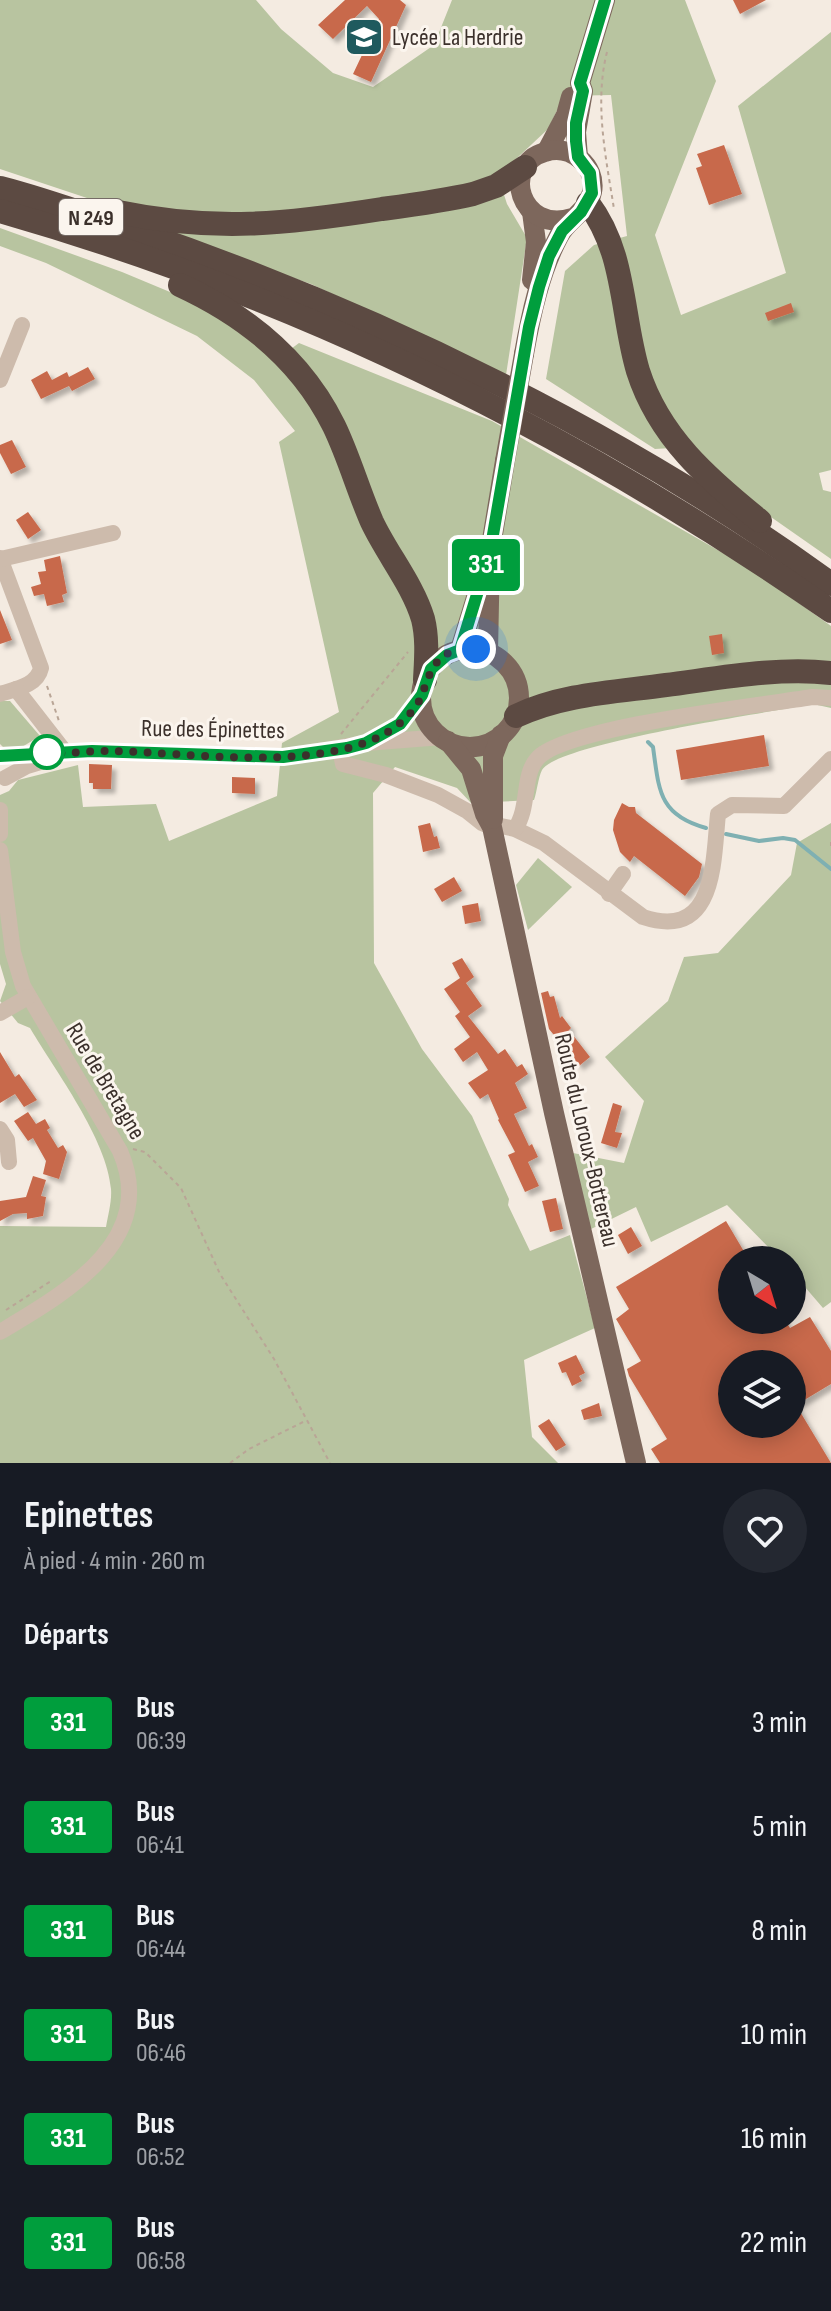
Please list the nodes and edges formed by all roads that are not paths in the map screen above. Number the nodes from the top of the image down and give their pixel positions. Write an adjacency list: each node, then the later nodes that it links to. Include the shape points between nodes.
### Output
1 (605, 0): 2 (main road)
2 (580, 83): 3 (main road); 4 (main road)
3 (547, 151): 4 (main road); 5 (main road)
4 (578, 157): 7 (main road, via 590,173 592,193)
5 (525, 167): 6 (highway, via 473,194 261,225 164,222 29,186); 8 (main road, via 520,191)
6 (3, 196): 9 (highway, N 249); 16 (highway, N 249, via 200,254 382,328 585,431)
7 (580, 211): 8 (main road, via 551,221); 11 (main road, via 549,256); 16 (highway, via 601,220 620,270 638,369 656,415 687,457 786,542)
8 (532, 212): 11 (main road, via 536,242)
9 (102, 242): 18 (highway, N 249, via 272,305 454,386 642,488); 22 (highway, via 114,258 222,305 257,330 294,365 321,402 371,519 423,619)
10 (22, 325): 12 (street)
11 (529, 327): 14 (main road, bridge)
12 (0, 380)
13 (113, 533): 15 (street)
14 (490, 552): 19 (main road); 20 (main road)
15 (0, 558): 23 (street, via 41,668 38,678)
16 (797, 560): 17 (highway, N 249)
17 (831, 584)
18 (831, 611)
19 (460, 650): 20 (main road); 22 (main road, via 440,659)
20 (488, 652): 25 (main road, via 504,662 516,680 519,703)
21 (831, 673): 25 (highway, via 754,674 595,695 550,703)
22 (423, 687): 26 (main road, via 426,717); 27 (street, Rue des Épinettes, via 400,724)
23 (8, 692): 29 (street)
24 (831, 698): 35 (street, via 639,723 556,746 533,763 524,813)
25 (509, 726): 26 (main road, via 477,746); 34 (main road, Route du Loroux-Bottereau, via 493,756)
26 (445, 739): 27 (street, Rue des Épinettes); 34 (main road, Route du Loroux-Bottereau, via 471,769)
27 (366, 743): 28 (street, Rue des Épinettes)
28 (340, 749): 29 (street, Rue des Épinettes, via 283,757); 34 (street, via 343,764 438,795)
29 (62, 753): 30 (street, Rue des Épinettes); 32 (street, Rue des Épinettes)
30 (0, 757): 32 (street, via 5,766)
31 (831, 759): 39 (street, via 784,806 732,805 718,814 710,882 693,913 658,922)
32 (2, 785)
33 (0, 810): 36 (street)
34 (492, 827): 35 (street); 45 (main road, Route du Loroux-Bottereau)
35 (515, 829): 39 (street, via 544,843)
36 (0, 834)
37 (0, 850): 40 (street, Rue de Bretagne, via 13,952)
38 (623, 874): 39 (street)
39 (609, 894)
40 (28, 997): 41 (street); 44 (street, Rue de Bretagne, via 120,1151 130,1204 112,1248)
41 (0, 1013)
42 (0, 1129): 43 (street)
43 (9, 1162)
44 (0, 1332)
45 (636, 1463)

